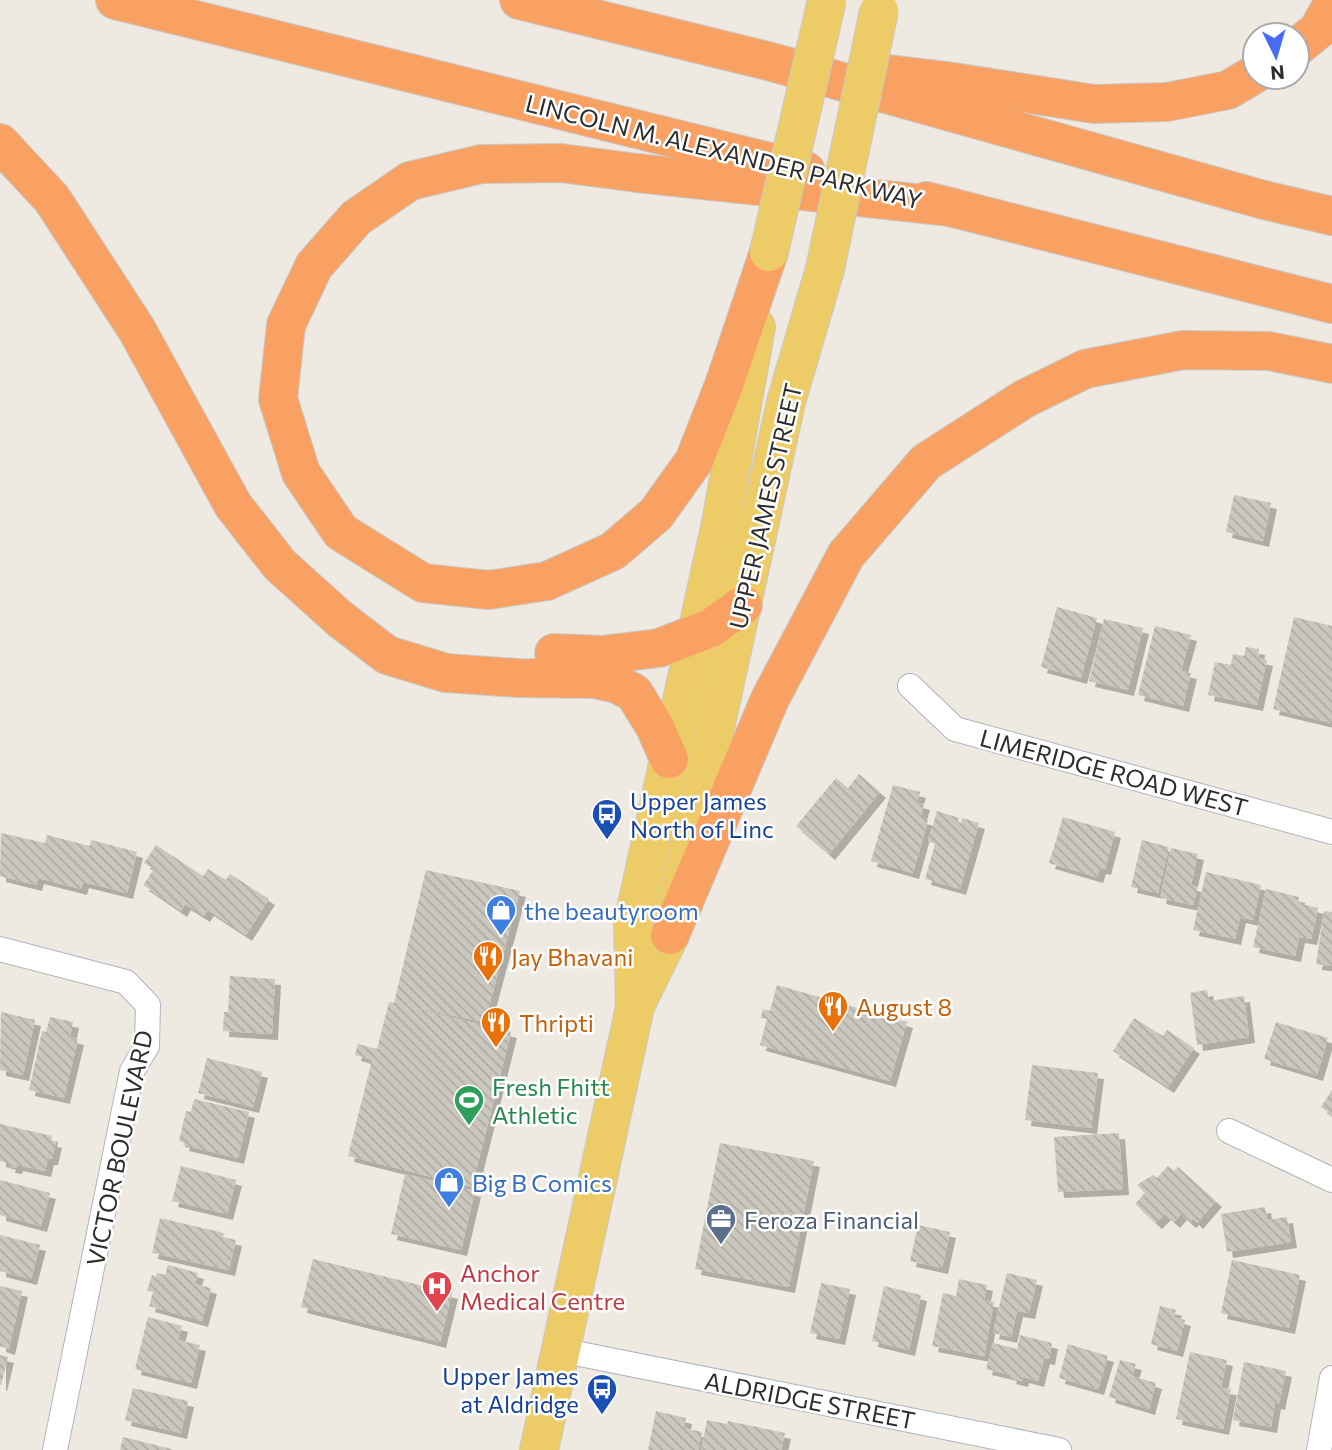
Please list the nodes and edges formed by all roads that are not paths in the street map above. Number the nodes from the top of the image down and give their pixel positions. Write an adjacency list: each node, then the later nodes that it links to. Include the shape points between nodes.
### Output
1 (115, 0): 10 (highway, LINCOLN M. ALEXANDER PARKWAY)
2 (519, 0): 7 (highway)
3 (827, 0): 12 (main road, UPPER JAMES STREET, bridge)
4 (881, 4): 15 (main road, UPPER JAMES STREET, bridge, via 825,269 786,402)
5 (1332, 5): 6 (highway)
6 (1311, 36)
7 (768, 61): 8 (highway, via 947,80 1094,104 1167,102 1228,90); 11 (highway)
8 (1241, 82)
9 (0, 143): 16 (highway, via 52,199 137,330 233,505 280,565)
10 (951, 207): 12 (highway, via 561,163 481,164 411,181 356,218 314,265 286,325 278,399 301,473 341,532 424,583 489,590 547,580 613,551 656,514 694,461); 13 (highway, LINCOLN M. ALEXANDER PARKWAY)
11 (1332, 216)
12 (769, 253): 17 (main road, UPPER JAMES STREET, via 721,523)
13 (1332, 304)
14 (1332, 364): 21 (highway, via 1269,351 1183,350 1085,369 1024,399 926,462 846,555 770,699)
15 (743, 605): 17 (highway); 21 (main road, UPPER JAMES STREET)
16 (340, 618): 17 (highway, via 433,646 474,653 602,654 659,648); 19 (highway, via 387,655 446,673 595,679 617,684 634,693)
17 (696, 634): 19 (main road, UPPER JAMES STREET)
18 (910, 687): 20 (street, LIMERIDGE ROAD WEST, via 955,729)
19 (669, 759): 23 (main road, UPPER JAMES STREET, via 633,923)
20 (1332, 832)
21 (670, 935): 23 (main road, UPPER JAMES STREET)
22 (0, 948): 28 (street, VICTOR BOULEVARD, via 126,982 148,1005 147,1046 132,1071)
23 (635, 1007): 26 (main road, UPPER JAMES STREET)
24 (1229, 1131): 25 (street)
25 (1332, 1180)
26 (560, 1350): 29 (main road, UPPER JAMES STREET); 30 (street, ALDRIDGE STREET)
27 (1332, 1378): 31 (street)
28 (55, 1450)
29 (539, 1450)
30 (1059, 1450)
31 (1319, 1450)

